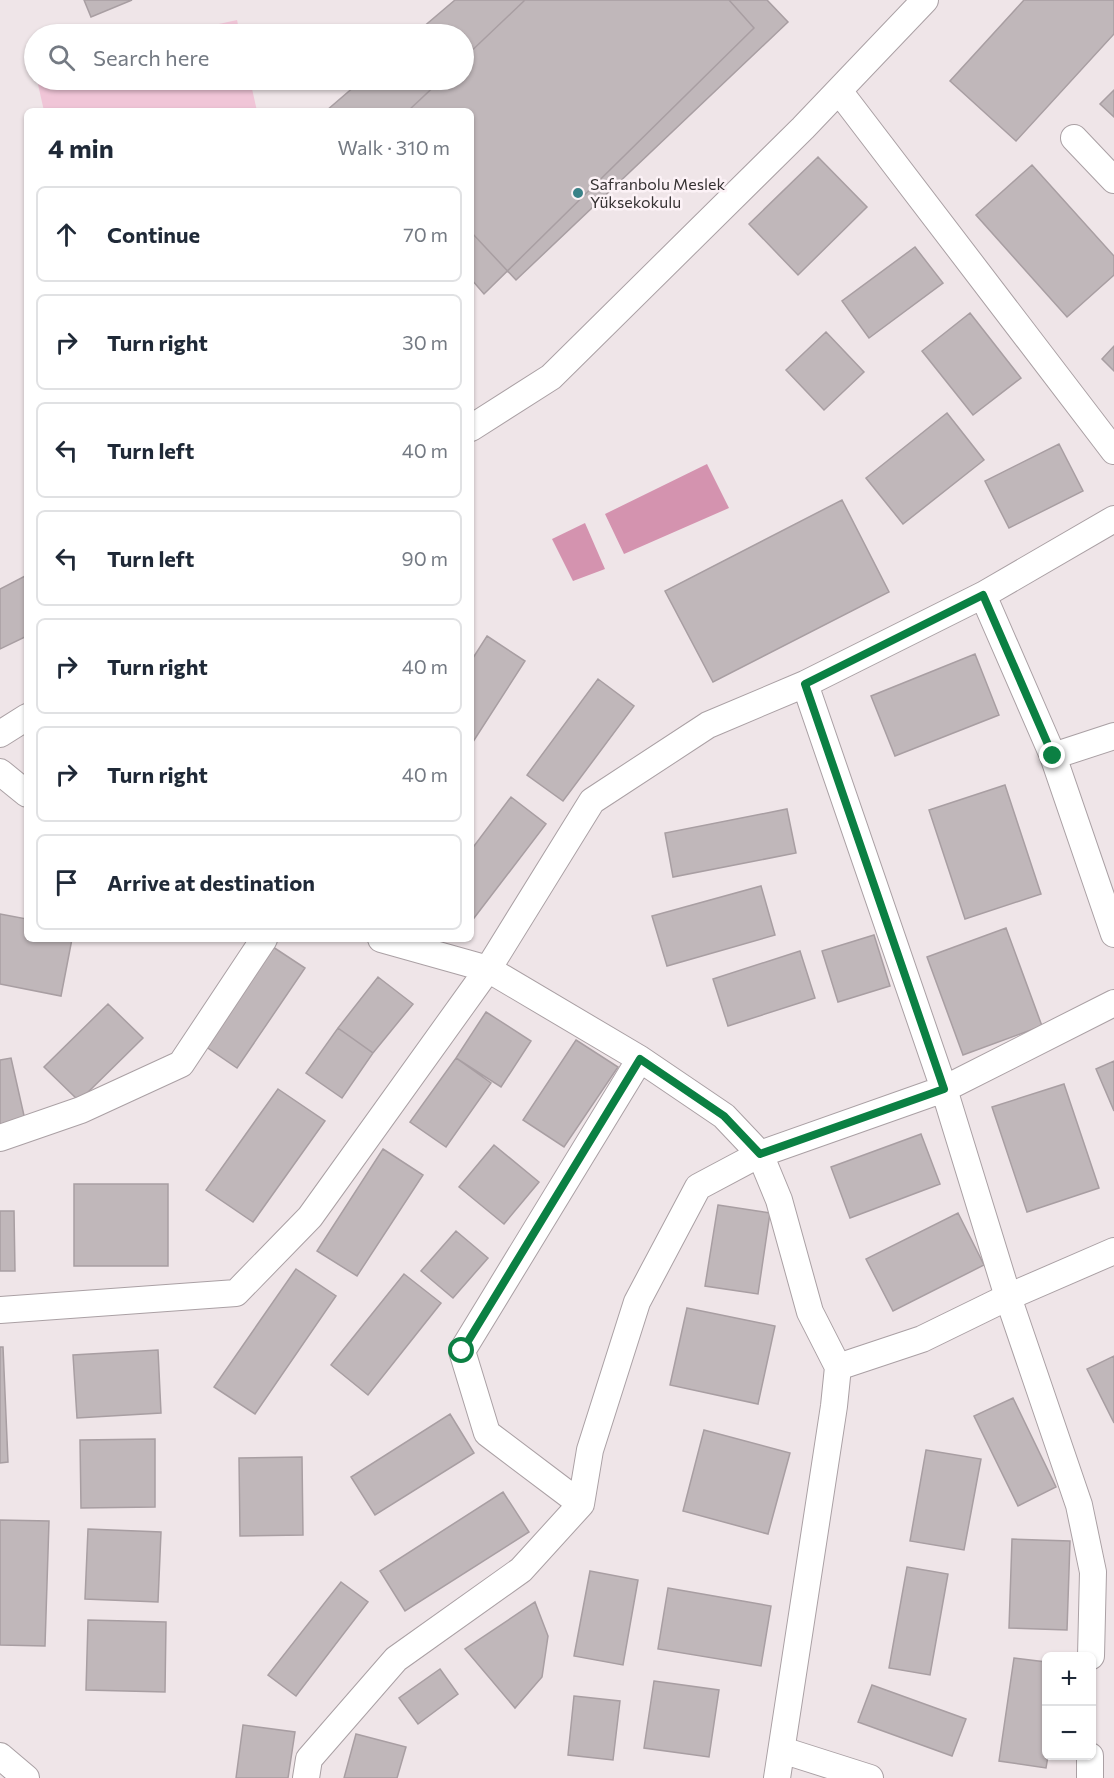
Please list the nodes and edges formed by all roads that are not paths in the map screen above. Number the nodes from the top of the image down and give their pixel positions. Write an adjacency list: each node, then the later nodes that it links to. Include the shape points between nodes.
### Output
1 (906, 0): 3 (street)
2 (926, 0): 3 (street)
3 (882, 45): 4 (street)
4 (839, 91): 7 (street, via 551,377); 8 (street)
5 (1074, 138): 6 (street)
6 (1114, 180)
7 (474, 426)
8 (1114, 451)
9 (1114, 519): 10 (street)
10 (983, 595): 11 (street); 15 (street)
11 (805, 684): 21 (street, via 708,725 592,801); 24 (street)
12 (24, 719): 13 (street)
13 (0, 734)
14 (1114, 736): 15 (street)
15 (1053, 756): 18 (street)
16 (0, 772): 17 (street)
17 (24, 792)
18 (1114, 934)
19 (262, 942): 25 (street, via 181,1064 81,1110)
20 (392, 942): 21 (street)
21 (488, 969): 23 (street); 29 (street, via 310,1217 236,1293)
22 (1114, 1003): 24 (street)
23 (640, 1059): 26 (street, via 724,1116); 31 (street, via 462,1351 487,1433)
24 (944, 1089): 26 (street); 28 (street)
25 (0, 1138)
26 (760, 1154): 30 (street, via 779,1200 810,1312); 31 (street, via 698,1186 636,1302 590,1450)
27 (1114, 1251): 28 (street)
28 (1008, 1297): 30 (street, via 922,1340); 32 (street)
29 (0, 1310)
30 (838, 1367): 34 (street)
31 (581, 1504): 38 (street, via 522,1570 396,1659 309,1759)
32 (1103, 1567): 33 (street)
33 (1092, 1652)
34 (782, 1750): 39 (street); 40 (street)
35 (0, 1756): 37 (street)
36 (1090, 1760): 41 (street)
37 (26, 1778)
38 (306, 1778)
39 (777, 1778)
40 (870, 1778)
41 (1090, 1778)

